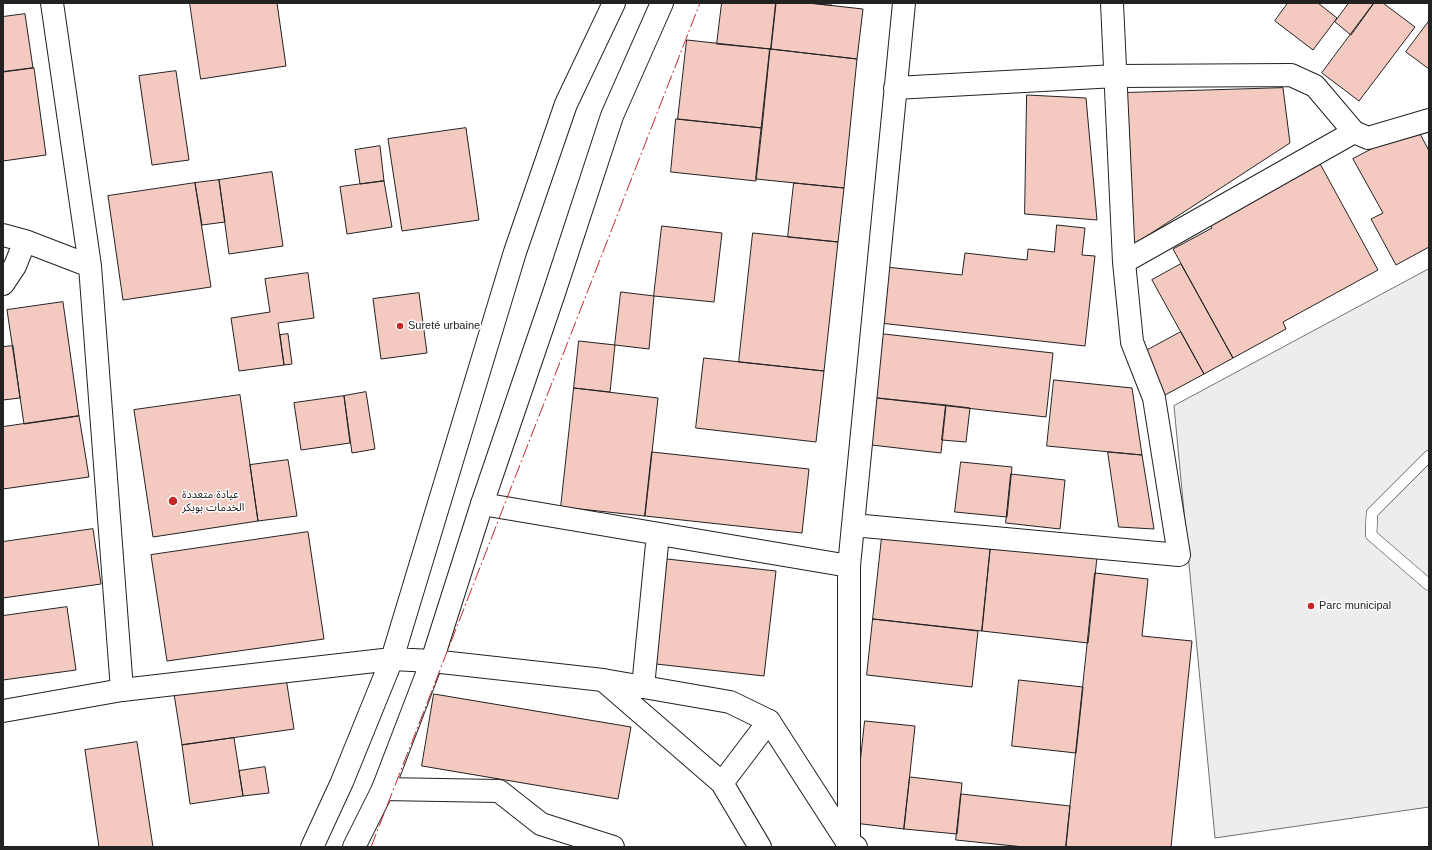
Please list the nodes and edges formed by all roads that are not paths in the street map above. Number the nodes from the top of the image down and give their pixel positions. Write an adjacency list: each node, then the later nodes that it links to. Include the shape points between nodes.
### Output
1 (52, 3): 13 (street)
2 (614, 3): 21 (street, via 566,104 515,252)
3 (662, 3): 16 (street, via 612,116)
4 (904, 3): 7 (street)
5 (1112, 3): 6 (street)
6 (1116, 76): 7 (street); 9 (street, via 1291,76 1315,86); 12 (street)
7 (895, 88): 17 (street)
8 (1429, 120): 9 (street, via 1368,138)
9 (1354, 132): 12 (street)
10 (3, 235): 11 (street)
11 (25, 241): 13 (street); 14 (street, via 15,266)
12 (1124, 262): 17 (street, via 1132,342 1154,398 1179,555)
13 (90, 266): 25 (street)
14 (3, 284)
15 (1429, 456): 20 (lane, via 1372,513 1371,535)
16 (482, 504): 18 (street); 22 (street)
17 (853, 525): 19 (street)
18 (658, 534): 19 (street); 24 (street)
19 (849, 566): 30 (street)
20 (1429, 585)
21 (392, 660): 22 (street); 25 (street); 31 (street, via 342,782)
22 (432, 661): 23 (street); 29 (street)
23 (603, 680): 24 (street); 28 (street)
24 (643, 687): 27 (street, via 730,702)
25 (122, 690): 26 (street)
26 (3, 711)
27 (770, 722): 28 (street); 30 (street)
28 (722, 782): 34 (street)
29 (383, 789): 32 (street); 33 (street, via 499,790 540,824)
30 (850, 846)
31 (312, 847)
32 (354, 847)
33 (613, 847)
34 (760, 847)

